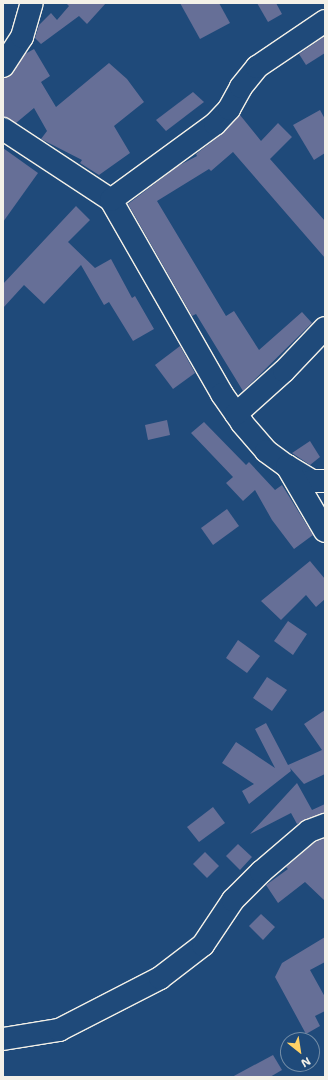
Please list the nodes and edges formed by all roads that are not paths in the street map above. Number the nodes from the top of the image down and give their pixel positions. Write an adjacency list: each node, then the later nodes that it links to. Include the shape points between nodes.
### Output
1 (32, 3): 3 (street, via 22,37)
2 (325, 21): 5 (street, via 257,67 241,86 229,109 215,124)
3 (3, 66)
4 (3, 129): 5 (street)
5 (111, 200): 7 (street)
6 (325, 328): 7 (street, via 260,394)
7 (236, 414): 8 (street, via 266,451)
8 (287, 466): 9 (street, via 312,480); 10 (street)
9 (325, 481)
10 (325, 531)
11 (325, 825): 12 (street, via 309,831 261,872 233,900 203,945 160,978 59,1030)
12 (3, 1040)

